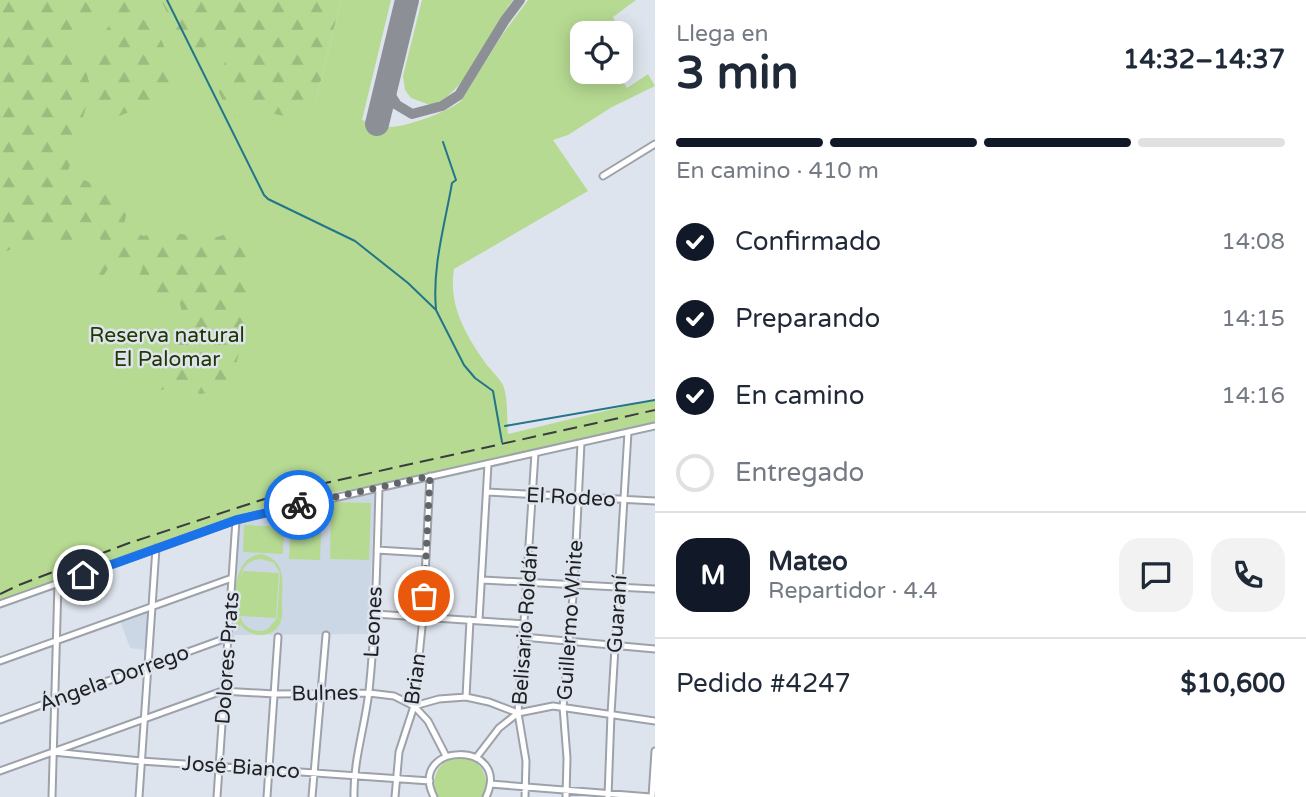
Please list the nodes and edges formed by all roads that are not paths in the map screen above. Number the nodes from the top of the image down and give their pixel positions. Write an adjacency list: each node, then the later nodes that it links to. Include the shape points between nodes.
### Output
1 (655, 144): 2 (street)
2 (603, 176)
3 (655, 426): 4 (street)
4 (628, 432): 5 (street); 13 (street, Guaraní)
5 (581, 443): 6 (street); 12 (street, Guillermo White)
6 (535, 453): 7 (street); 11 (street, Belisario Roldán)
7 (488, 464): 8 (street); 10 (street)
8 (430, 476): 9 (street); 18 (street, Brian)
9 (379, 488): 15 (street); 17 (street, Leones)
10 (487, 492): 11 (street, El Rodeo); 20 (street)
11 (533, 495): 12 (street, El Rodeo); 22 (street, Belisario Roldán)
12 (578, 498): 13 (street, El Rodeo); 23 (street, Guillermo White)
13 (624, 499): 14 (street, El Rodeo); 24 (street, Guaraní)
14 (655, 501)
15 (236, 520): 16 (street); 19 (street, Dolores Prats)
16 (156, 548): 21 (street); 27 (street)
17 (377, 550): 18 (street); 28 (street, Leones)
18 (426, 553): 29 (street, Brian)
19 (232, 578): 27 (street); 34 (street, Dolores Prats)
20 (483, 580): 22 (street); 31 (street)
21 (58, 583): 26 (street); 37 (street)
22 (528, 583): 23 (street); 32 (street, Belisario Roldán)
23 (574, 585): 24 (street); 38 (street, Guillermo White)
24 (619, 587): 25 (street); 39 (street, Guaraní)
25 (655, 589)
26 (0, 604)
27 (153, 605): 37 (street); 42 (street)
28 (375, 614): 29 (street); 44 (street, Leones)
29 (423, 617): 30 (street); 49 (street, Brian)
30 (470, 620): 31 (street); 47 (street)
31 (479, 620): 32 (street)
32 (525, 624): 36 (street, Belisario Roldán)
33 (326, 635): 46 (street)
34 (229, 637): 42 (street, Ángela Dorrego); 43 (street, Dolores Prats)
35 (278, 637): 45 (street)
36 (523, 637): 38 (street); 51 (street, Belisario Roldán)
37 (57, 640): 41 (street); 48 (street)
38 (570, 640): 39 (street); 50 (street, Guillermo White)
39 (616, 645): 40 (street); 52 (street, Guaraní)
40 (655, 649)
41 (0, 661)
42 (148, 665): 48 (street, Ángela Dorrego); 53 (street)
43 (225, 691): 45 (street, Bulnes); 53 (street, Bulnes); 61 (street, Dolores Prats)
44 (369, 693): 46 (street, Bulnes); 49 (street, Bulnes, via 394,696); 65 (street, Leones)
45 (275, 694): 46 (street, Bulnes); 62 (street)
46 (322, 694): 64 (street)
47 (466, 697): 49 (street); 51 (street)
48 (54, 699): 54 (street, Ángela Dorrego); 57 (street)
49 (414, 706): 58 (street, via 432,727); 66 (street, Brian, via 401,741)
50 (563, 707): 51 (street); 52 (street); 70 (street, Guillermo White)
51 (518, 713): 59 (street, via 499,728); 69 (street, Belisario Roldán, via 526,754)
52 (611, 714): 55 (street); 71 (street, Guaraní)
53 (145, 718): 57 (street, Bulnes); 60 (street)
54 (0, 720)
55 (655, 721)
56 (655, 751): 82 (street)
57 (53, 752): 60 (street, José Bianco); 63 (street, Bulnes); 72 (street)
58 (446, 756): 59 (street, via 462,753); 67 (street)
59 (477, 758): 68 (street, via 487,769)
60 (141, 761): 61 (street, José Bianco); 73 (street)
61 (220, 765): 62 (street, José Bianco); 74 (street, Dolores Prats)
62 (269, 769): 64 (street, José Bianco); 75 (street)
63 (0, 771)
64 (312, 772): 65 (street, José Bianco); 76 (street)
65 (354, 776): 66 (street, José Bianco); 77 (street, Leones)
66 (396, 778): 67 (street, José Bianco); 78 (street, Brian)
67 (430, 781): 79 (street)
68 (490, 784): 69 (street); 80 (street)
69 (526, 787): 70 (street); 81 (street, Belisario Roldán)
70 (566, 794): 71 (street)
71 (609, 795): 82 (street)
72 (52, 797)
73 (139, 797)
74 (217, 797)
75 (267, 797)
76 (312, 797)
77 (354, 797)
78 (395, 797)
79 (434, 797)
80 (486, 797)
81 (525, 797)
82 (651, 797)

